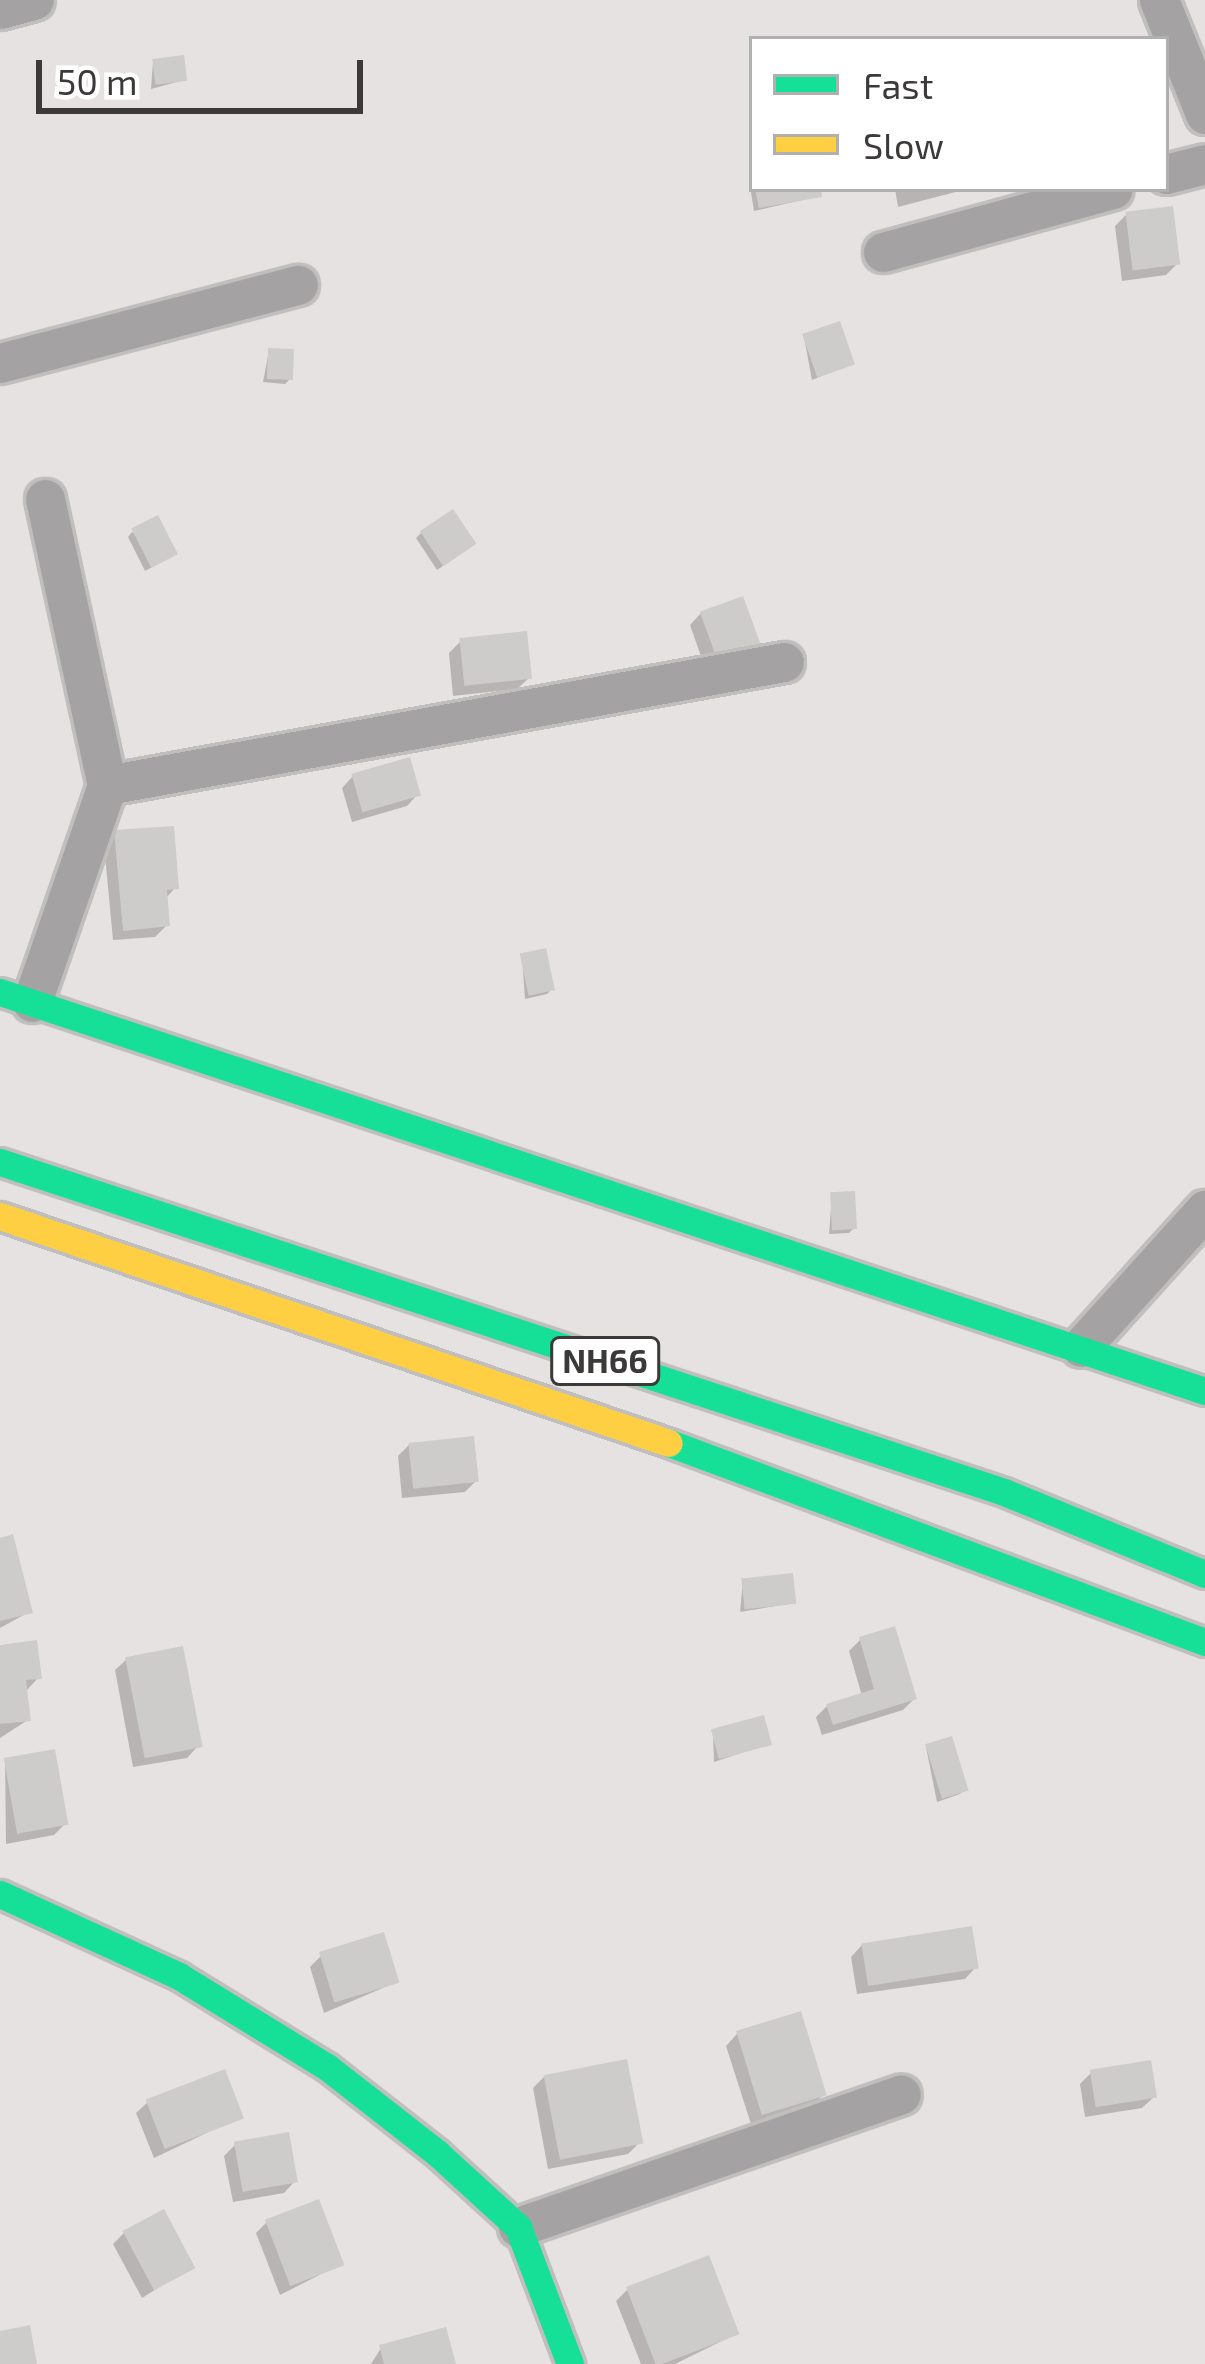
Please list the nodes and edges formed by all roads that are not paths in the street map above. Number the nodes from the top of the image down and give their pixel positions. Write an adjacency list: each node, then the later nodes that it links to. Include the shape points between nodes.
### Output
1 (34, 0): 3 (street)
2 (1159, 0): 4 (street)
3 (0, 9)
4 (1205, 114)
5 (1205, 164): 6 (street)
6 (1169, 173)
7 (1102, 192): 8 (street)
8 (883, 252)
9 (298, 285): 10 (street)
10 (0, 363)
11 (45, 499): 13 (street)
12 (784, 662): 13 (street)
13 (107, 785): 14 (street)
14 (16, 997): 18 (main road)
15 (0, 1162): 20 (main road, NH66, via 1004,1492)
16 (1205, 1210): 18 (street)
17 (0, 1216): 21 (main road, via 622,1426)
18 (1081, 1347): 19 (main road)
19 (1205, 1391)
20 (1205, 1574)
21 (1205, 1642)
22 (0, 1894): 24 (main road, via 179,1976 326,2067)
23 (901, 2094): 24 (street)
24 (518, 2227): 25 (main road)
25 (570, 2364)

